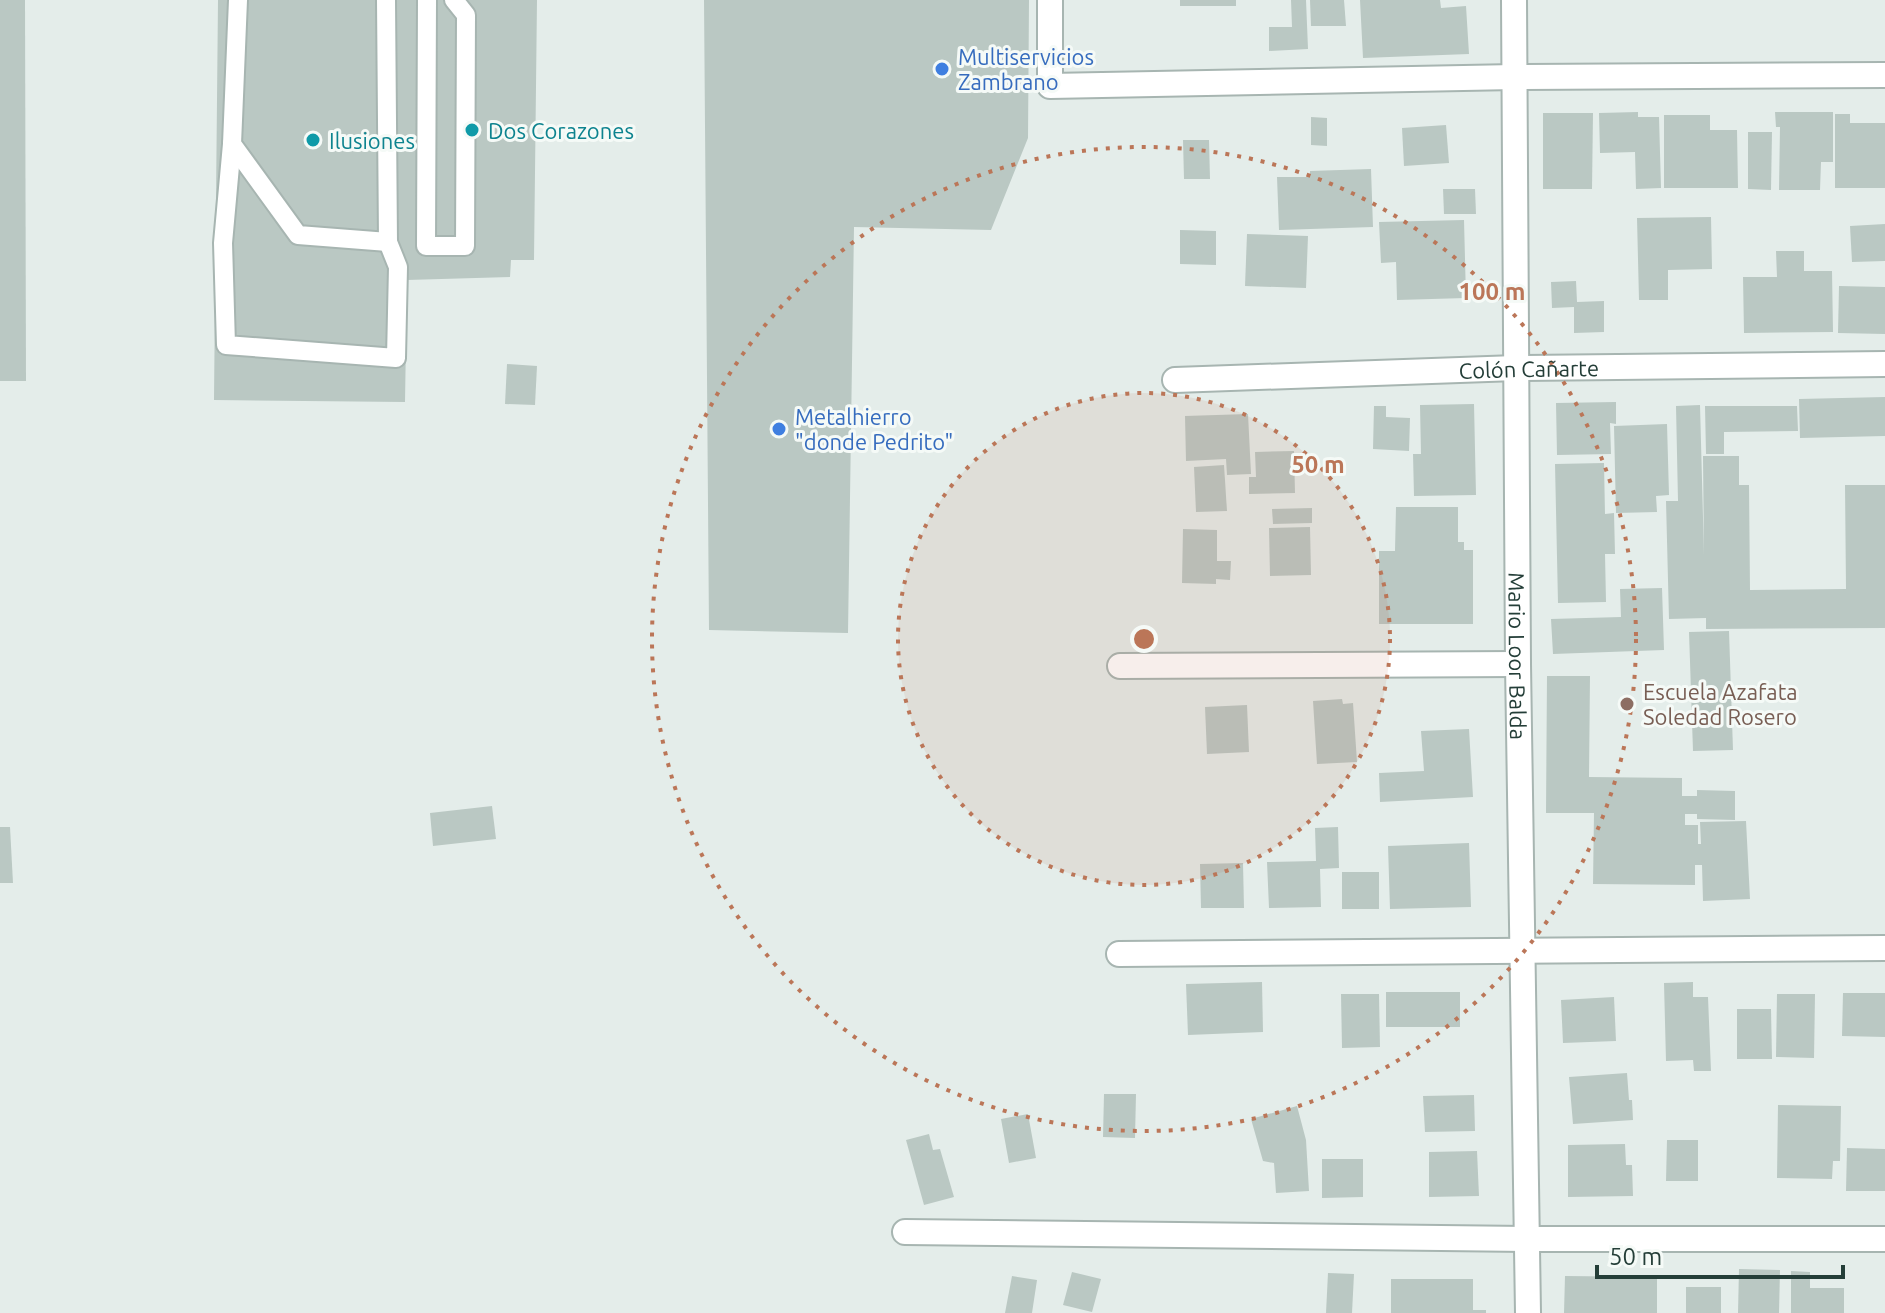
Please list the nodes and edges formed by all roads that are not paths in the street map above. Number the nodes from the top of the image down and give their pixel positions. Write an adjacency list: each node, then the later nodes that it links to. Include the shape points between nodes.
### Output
1 (238, 0): 9 (lane)
2 (386, 0): 10 (lane)
3 (427, 0): 4 (lane, via 426,246 465,246 466,15)
4 (454, 0)
5 (1050, 0): 8 (street, via 1050,86)
6 (1514, 0): 8 (street, Mario Loor Balda)
7 (1885, 75): 8 (street)
8 (1515, 77): 12 (street, Mario Loor Balda)
9 (232, 144): 10 (lane, via 298,235); 10 (lane, via 223,243 226,345 396,358 398,267)
10 (388, 242)
11 (1885, 364): 12 (street, Colón Cañarte)
12 (1516, 368): 13 (street, Colón Cañarte); 14 (street, Mario Loor Balda)
13 (1175, 380)
14 (1518, 664): 15 (street); 17 (street, Mario Loor Balda)
15 (1120, 666)
16 (1885, 948): 17 (street)
17 (1522, 953): 18 (street); 20 (street, Mario Loor Balda)
18 (1119, 954)
19 (905, 1232): 20 (street)
20 (1528, 1239): 21 (street); 22 (street, Mario Loor Balda)
21 (1885, 1239)
22 (1528, 1313)

